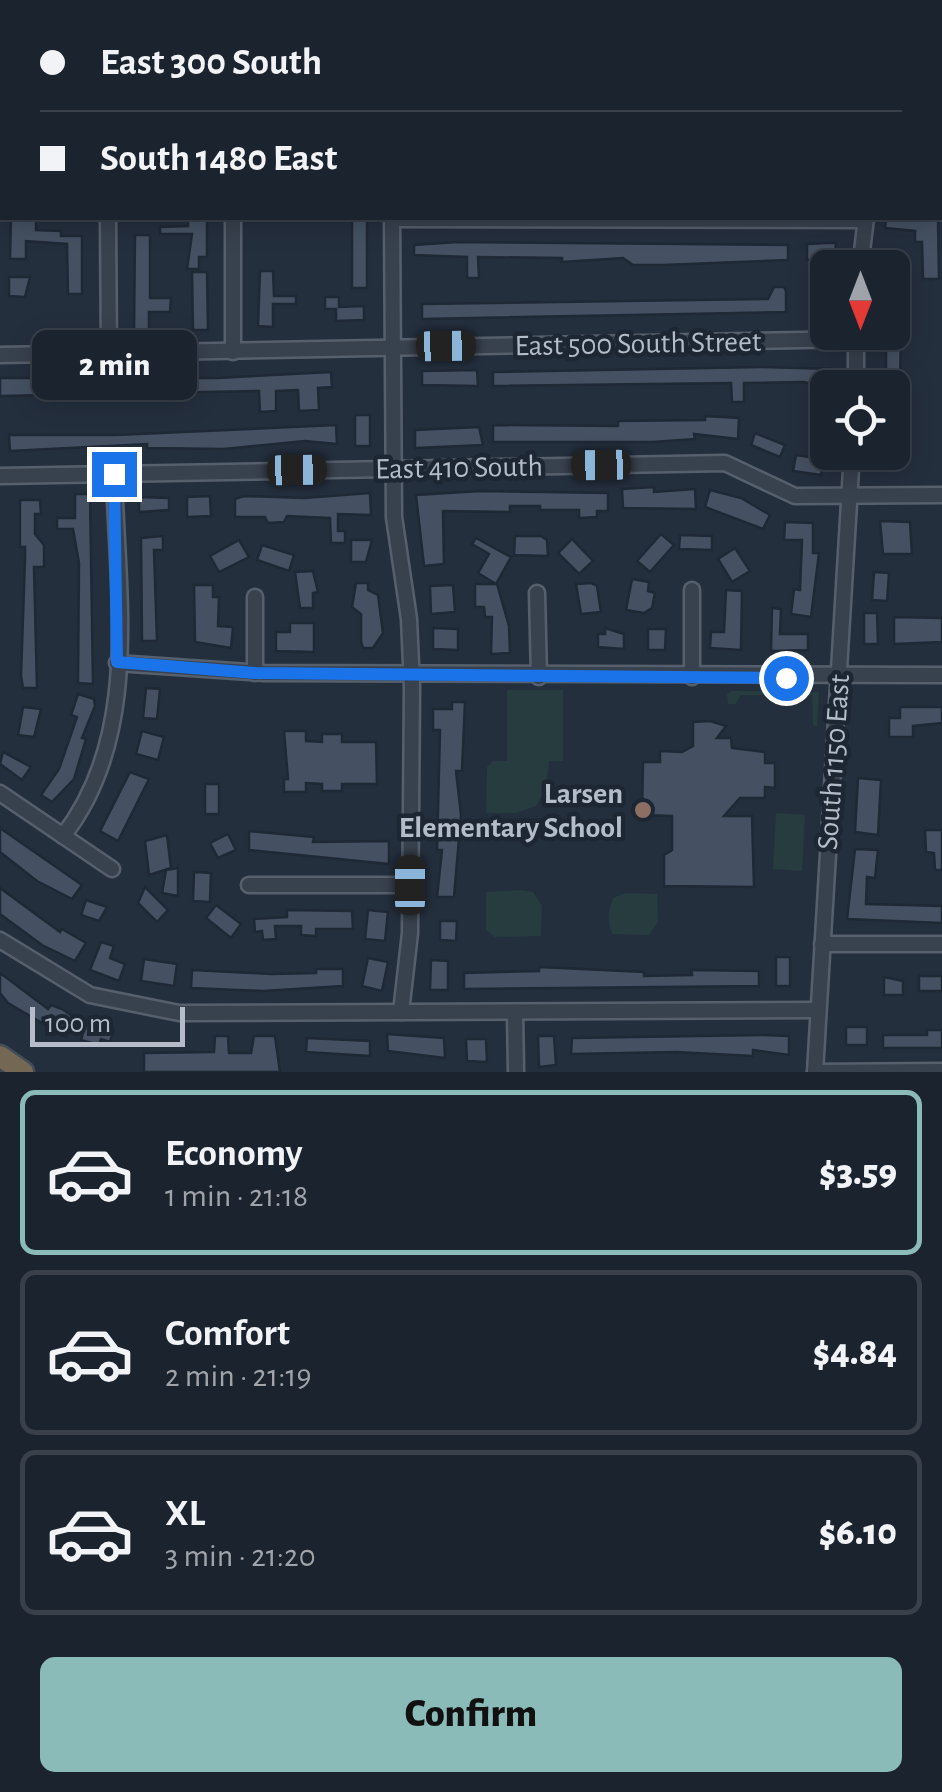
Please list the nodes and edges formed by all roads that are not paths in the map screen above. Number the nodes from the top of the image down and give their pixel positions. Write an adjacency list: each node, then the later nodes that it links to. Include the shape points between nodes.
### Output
1 (108, 220): 9 (street)
2 (233, 220): 8 (street)
3 (392, 220): 7 (street)
4 (866, 220): 5 (street)
5 (862, 250)
6 (810, 337): 7 (street, East 500 South Street)
7 (392, 346): 8 (street, East 500 South Street); 11 (street)
8 (233, 352): 9 (street, East 500 South Street)
9 (109, 354): 10 (street, East 500 South Street)
10 (0, 355)
11 (394, 468): 13 (street, East 410 South); 16 (street, East 410 South, via 725,463 787,494); 22 (street)
12 (851, 470): 16 (street, South 1150 East)
13 (114, 474): 14 (street, East 410 South); 20 (street)
14 (0, 476)
15 (942, 494): 16 (street, East 410 South)
16 (850, 496): 26 (street, South 1150 East)
17 (692, 590): 25 (street)
18 (536, 593): 24 (street)
19 (255, 596): 21 (street)
20 (117, 662): 21 (street); 28 (street, via 110,744 91,794)
21 (255, 673): 22 (street)
22 (411, 674): 24 (street); 31 (street)
23 (942, 676): 26 (street)
24 (538, 677): 25 (street)
25 (692, 677): 26 (street)
26 (838, 678): 33 (street, South 1150 East)
27 (0, 793): 28 (street)
28 (63, 836): 29 (street)
29 (112, 869)
30 (248, 885): 31 (street)
31 (410, 885): 36 (street)
32 (0, 940): 36 (street, via 90,995 152,1011)
33 (822, 944): 34 (street); 35 (street, South 1150 East)
34 (942, 944)
35 (818, 1010): 37 (street); 42 (street, South 1150 East)
36 (401, 1012): 37 (street)
37 (516, 1012): 41 (street)
38 (0, 1056): 40 (highway)
39 (942, 1071): 42 (street)
40 (24, 1072)
41 (516, 1072)
42 (814, 1072)

